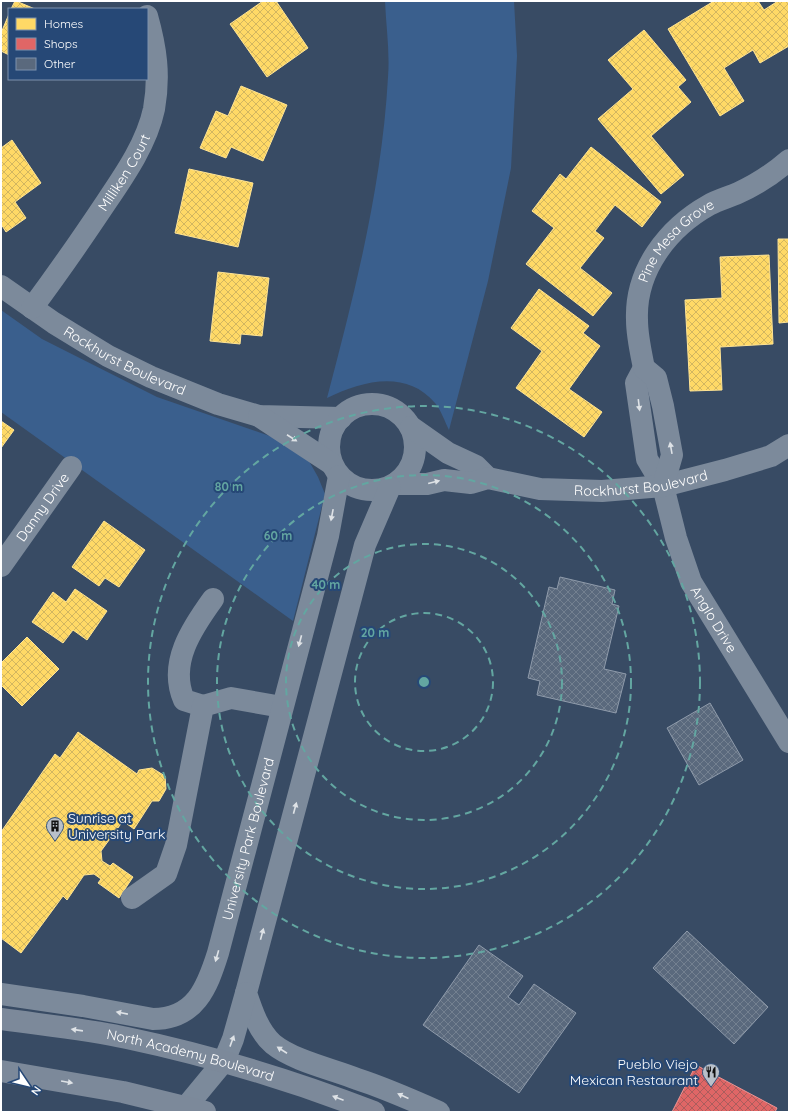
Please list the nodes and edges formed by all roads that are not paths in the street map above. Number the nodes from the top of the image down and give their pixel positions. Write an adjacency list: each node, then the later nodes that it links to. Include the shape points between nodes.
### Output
1 (148, 20): 4 (street, Milliken Court, via 156,48 157,84 154,110 143,141 127,171)
2 (789, 160): 13 (street, Pine Mesa Grove, via 763,179 689,217 668,237 646,273 639,293 637,320 644,368 656,378 672,455)
3 (1, 286): 4 (street, Rockhurst Boulevard)
4 (32, 308): 5 (street, Rockhurst Boulevard, via 102,352 150,377 218,404)
5 (259, 416): 6 (street, Rockhurst Boulevard); 10 (street, Rockhurst Boulevard, one-way to 10)
6 (341, 418): 7 (street, via 360,405 375,403 390,407 402,415); 10 (street, via 336,422 330,436 329,451)
7 (412, 427): 11 (street, via 448,453 476,466); 12 (street, via 416,442 415,456 402,480)
8 (789, 445): 13 (street, Rockhurst Boulevard, via 764,458)
9 (71, 467): 14 (street, Danny Drive)
10 (335, 470): 12 (street, via 350,485 363,490 376,491); 17 (street, University Park Boulevard, one-way to 17, via 328,536)
11 (488, 478): 12 (street, Rockhurst Boulevard, one-way to 11, via 444,480 471,482); 13 (street, Rockhurst Boulevard, via 540,489 602,491)
12 (393, 486): 20 (street, one-way to 12, via 365,545)
13 (663, 486): 18 (street, Anglo Drive, via 676,538 691,582)
14 (1, 566)
15 (213, 599): 16 (street, via 197,621 183,650 178,675 179,688 184,700)
16 (203, 706): 17 (street, via 231,698); 19 (street, via 176,845 166,874)
17 (282, 707): 21 (street, University Park Boulevard, one-way to 21, via 216,959 211,976 196,1001 176,1015 153,1019)
18 (789, 742)
19 (132, 898)
20 (246, 993): 23 (street, one-way to 20); 27 (street, one-way to 20, via 388,1090 290,1054 272,1043 254,1016)
21 (1, 994)
22 (1, 1019): 23 (highway, North Academy Boulevard, one-way to 22, via 126,1037)
23 (224, 1061): 25 (street); 26 (highway, North Academy Boulevard, one-way to 23, via 311,1087)
24 (1, 1071): 25 (highway, one-way to 25, via 123,1092)
25 (196, 1109)
26 (374, 1112)
27 (439, 1112)

